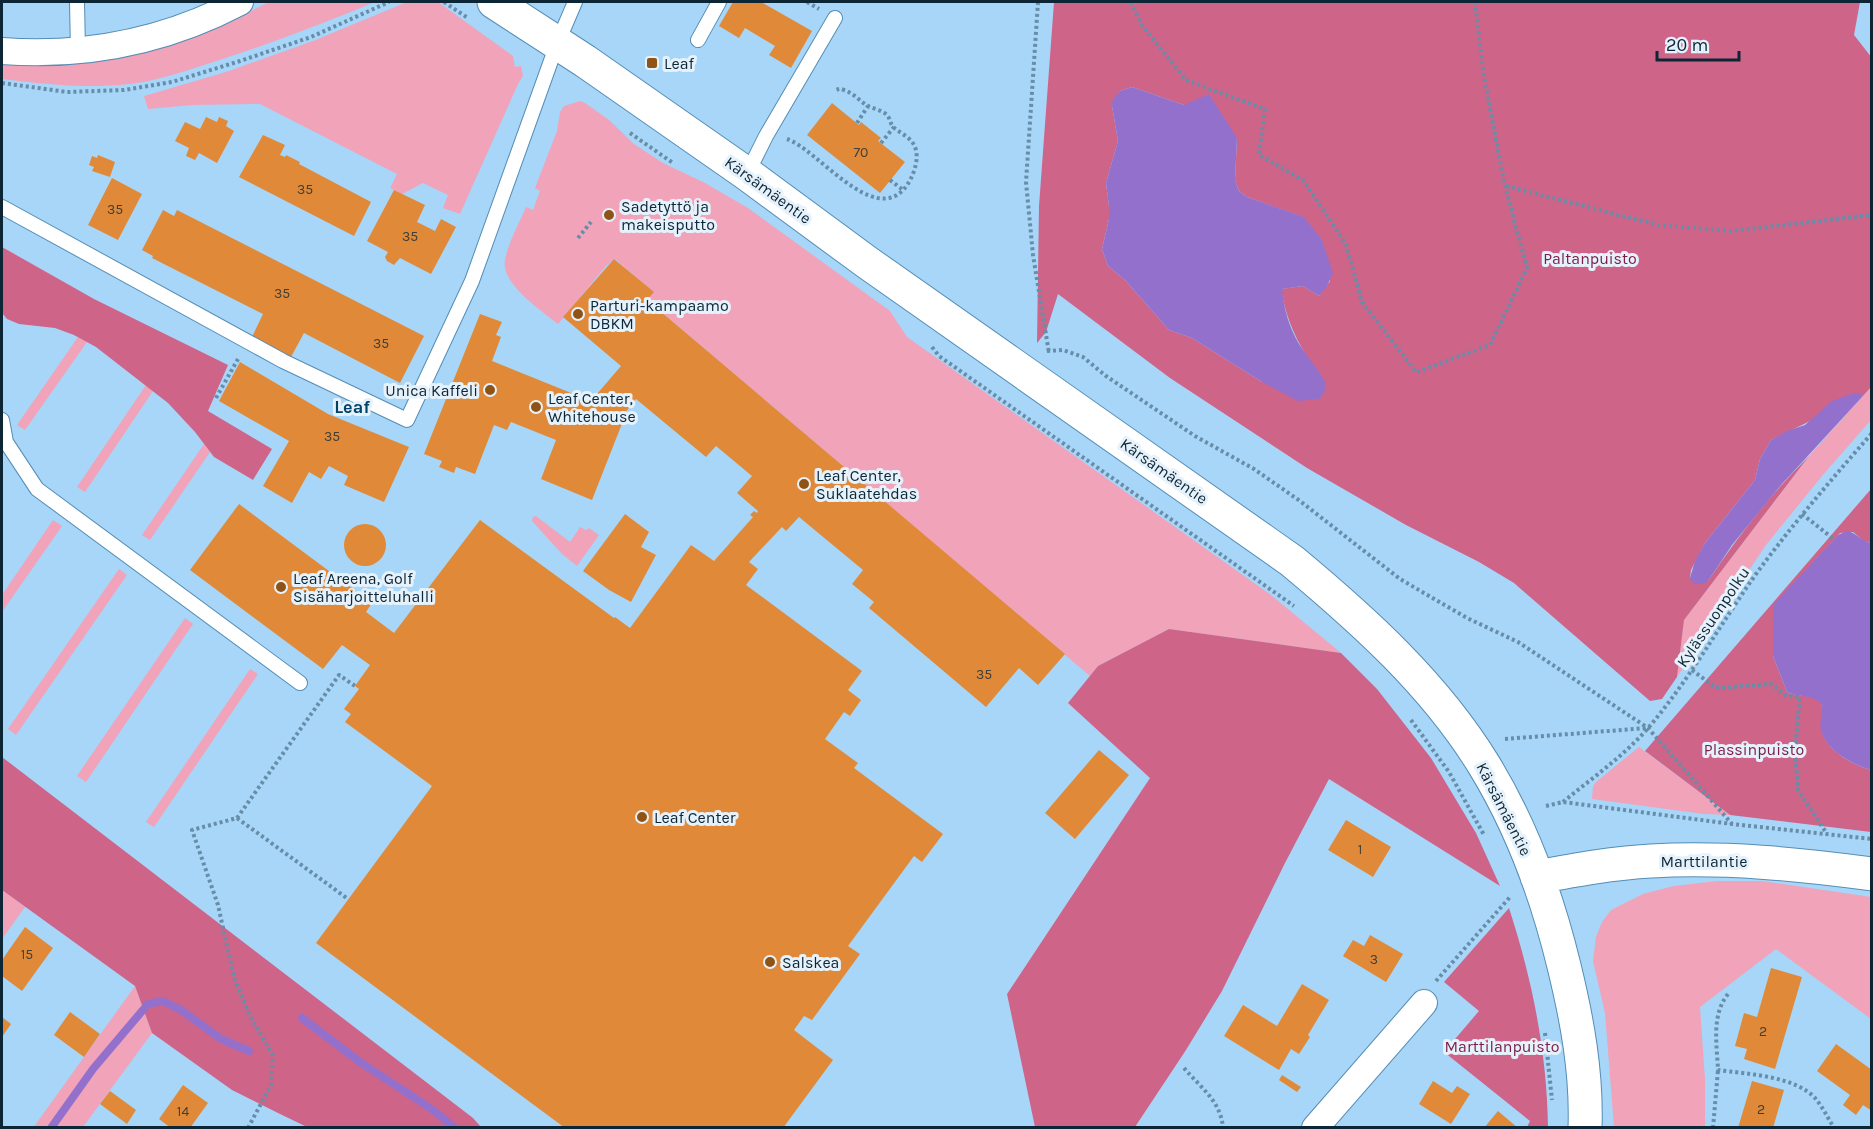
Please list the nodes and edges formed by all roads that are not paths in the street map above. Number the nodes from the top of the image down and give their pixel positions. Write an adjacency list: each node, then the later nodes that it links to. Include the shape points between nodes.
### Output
1 (77, 2): 10 (lane)
2 (240, 2): 10 (street, via 165,33)
3 (494, 2): 8 (street, Kärsämäentie)
4 (575, 2): 8 (lane)
5 (719, 2): 7 (lane)
6 (835, 18): 11 (lane)
7 (698, 40)
8 (557, 44): 11 (street, Kärsämäentie); 12 (lane, via 472,281 407,420 283,361)
9 (2, 51): 10 (street)
10 (78, 51)
11 (747, 174): 16 (street, Kärsämäentie, via 1292,561 1344,605 1385,642 1468,742 1501,794)
12 (2, 207)
13 (2, 420): 14 (lane, via 6,442 37,489)
14 (300, 683)
15 (1872, 874): 16 (street, Marttilantie, via 1716,860 1649,861)
16 (1537, 877): 19 (street, Kärsämäentie, via 1555,928 1575,1015 1582,1054)
17 (1424, 1003): 18 (street)
18 (1315, 1128)
19 (1585, 1128)

